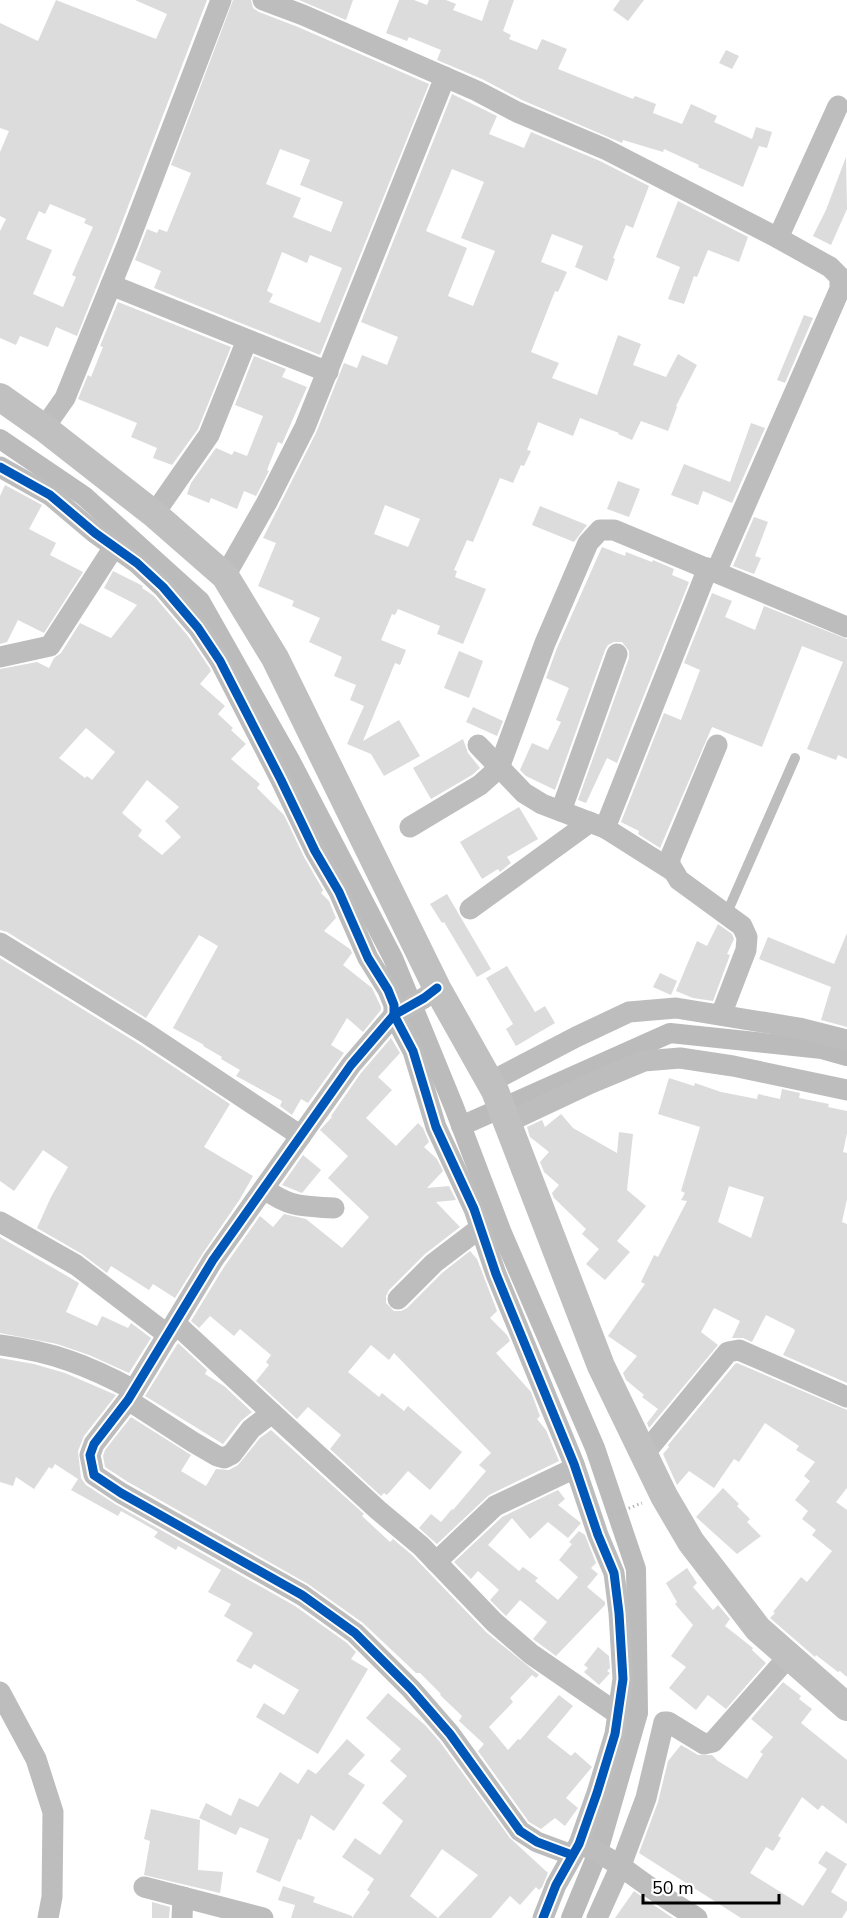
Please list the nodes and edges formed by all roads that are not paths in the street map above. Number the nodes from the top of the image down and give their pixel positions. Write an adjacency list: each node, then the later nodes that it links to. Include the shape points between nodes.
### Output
1 (221, 0): 6 (street)
2 (263, 0): 3 (street)
3 (445, 77): 5 (street, via 604,149); 8 (street)
4 (838, 106): 5 (street)
5 (778, 238): 14 (street, via 830,267 840,277 840,289)
6 (111, 285): 7 (street); 10 (street, via 65,398)
7 (247, 340): 8 (street); 12 (street, via 209,435)
8 (328, 372): 15 (street, via 305,427)
9 (0, 397): 10 (main road)
10 (44, 428): 12 (main road)
11 (2, 472): 13 (street, via 50,495)
12 (154, 514): 15 (main road)
13 (114, 547): 18 (street, via 50,646); 31 (street, via 163,587 198,628 219,662)
14 (712, 570): 16 (street); 22 (street, via 614,530 596,533 588,543 545,643); 24 (street)
15 (225, 576): 30 (main road, via 275,658)
16 (847, 627)
17 (617, 654): 23 (street)
18 (0, 657)
19 (478, 745): 22 (street)
20 (717, 745): 26 (street, via 670,858)
21 (795, 758): 28 (lane)
22 (499, 768): 23 (street, via 524,793); 25 (street, via 480,785)
23 (561, 811): 24 (street)
24 (598, 825): 26 (street); 27 (street)
25 (410, 827)
26 (673, 871): 28 (street, via 679,880)
27 (470, 909)
28 (726, 915): 32 (street, via 742,926 747,937 746,950)
29 (0, 943): 37 (street, via 146,1033)
30 (430, 993): 31 (street); 34 (main road)
31 (397, 1012): 37 (street, via 351,1065); 41 (street, via 436,1126)
32 (721, 1015): 33 (street); 34 (street, via 676,1008 629,1012 576,1037)
33 (847, 1040)
34 (493, 1086): 36 (main road)
35 (847, 1090): 36 (street, via 680,1058 644,1061)
36 (506, 1120): 48 (main road, via 601,1366)
37 (301, 1136): 38 (street)
38 (264, 1189): 39 (street, via 293,1205); 43 (street, via 213,1260)
39 (334, 1208)
40 (0, 1222): 43 (street, via 76,1265)
41 (480, 1228): 42 (street, via 434,1263); 49 (street)
42 (398, 1299)
43 (172, 1329): 45 (street); 47 (street)
44 (0, 1345): 45 (street, via 27,1348 93,1368)
45 (131, 1395): 47 (street, via 193,1442 224,1458); 55 (street, via 94,1444 90,1455 94,1475 302,1595 355,1633 450,1734 520,1832 537,1842)
46 (847, 1397): 48 (street, via 739,1350 728,1352)
47 (272, 1413): 50 (street)
48 (644, 1455): 51 (main road, via 690,1542 758,1629)
49 (575, 1468): 50 (street, via 488,1510); 54 (street, via 614,1573 623,1678)
50 (436, 1562): 54 (street, via 531,1654)
51 (789, 1656): 53 (main road); 56 (street, via 713,1742 704,1744 664,1722 646,1798)
52 (0, 1692): 59 (street, via 36,1759 53,1812)
53 (847, 1707)
54 (618, 1714): 55 (street)
55 (580, 1849): 56 (street); 62 (street, via 556,1885)
56 (617, 1863): 63 (street); 64 (street)
57 (144, 1887): 58 (street)
58 (183, 1897): 60 (street); 61 (street)
59 (48, 1918)
60 (182, 1918)
61 (263, 1918)
62 (543, 1918)
63 (597, 1918)
64 (697, 1918)

